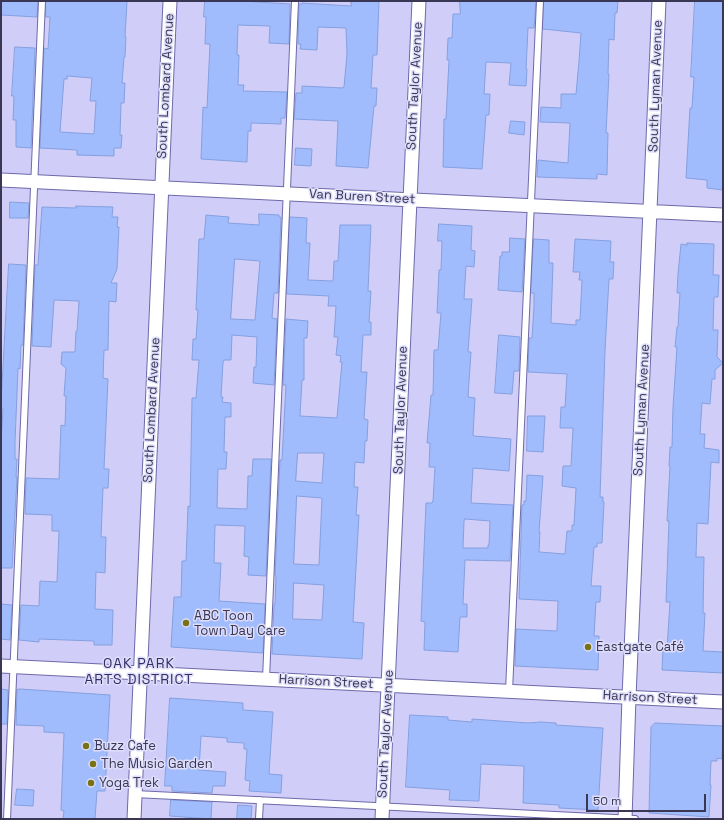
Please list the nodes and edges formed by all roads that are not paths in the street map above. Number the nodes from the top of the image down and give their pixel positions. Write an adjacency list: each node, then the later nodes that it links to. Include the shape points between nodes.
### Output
1 (42, 1): 8 (lane)
2 (170, 1): 9 (street, South Lombard Avenue)
3 (295, 1): 10 (lane)
4 (419, 1): 11 (street, South Taylor Avenue)
5 (540, 1): 12 (lane)
6 (659, 1): 13 (street, South Lyman Avenue)
7 (1, 180): 8 (street, Van Buren Street)
8 (35, 181): 9 (street, Van Buren Street); 15 (lane)
9 (162, 188): 10 (street, Van Buren Street); 16 (street, South Lombard Avenue)
10 (287, 194): 11 (street, Van Buren Street); 17 (lane)
11 (410, 200): 12 (street, Van Buren Street); 18 (street, South Taylor Avenue)
12 (531, 205): 13 (street, Van Buren Street); 19 (lane)
13 (651, 211): 14 (street, Van Buren Street); 20 (street, South Lyman Avenue)
14 (723, 215)
15 (7, 666): 16 (street, Harrison Street); 23 (lane)
16 (140, 673): 17 (street, Harrison Street); 24 (street, South Lombard Avenue)
17 (266, 679): 18 (street, Harrison Street)
18 (389, 686): 19 (street, Harrison Street); 26 (street, South Taylor Avenue)
19 (509, 692): 20 (street, Harrison Street)
20 (629, 697): 21 (street, Harrison Street); 31 (street, South Lyman Avenue)
21 (723, 702)
22 (1, 788): 23 (lane)
23 (9, 788): 28 (lane)
24 (135, 794): 25 (lane); 29 (street, South Lombard Avenue)
25 (260, 800): 26 (lane); 30 (lane)
26 (382, 813): 27 (lane)
27 (503, 816): 31 (lane)
28 (7, 819)
29 (134, 819)
30 (259, 819)
31 (625, 819): 32 (lane)
32 (635, 819)

